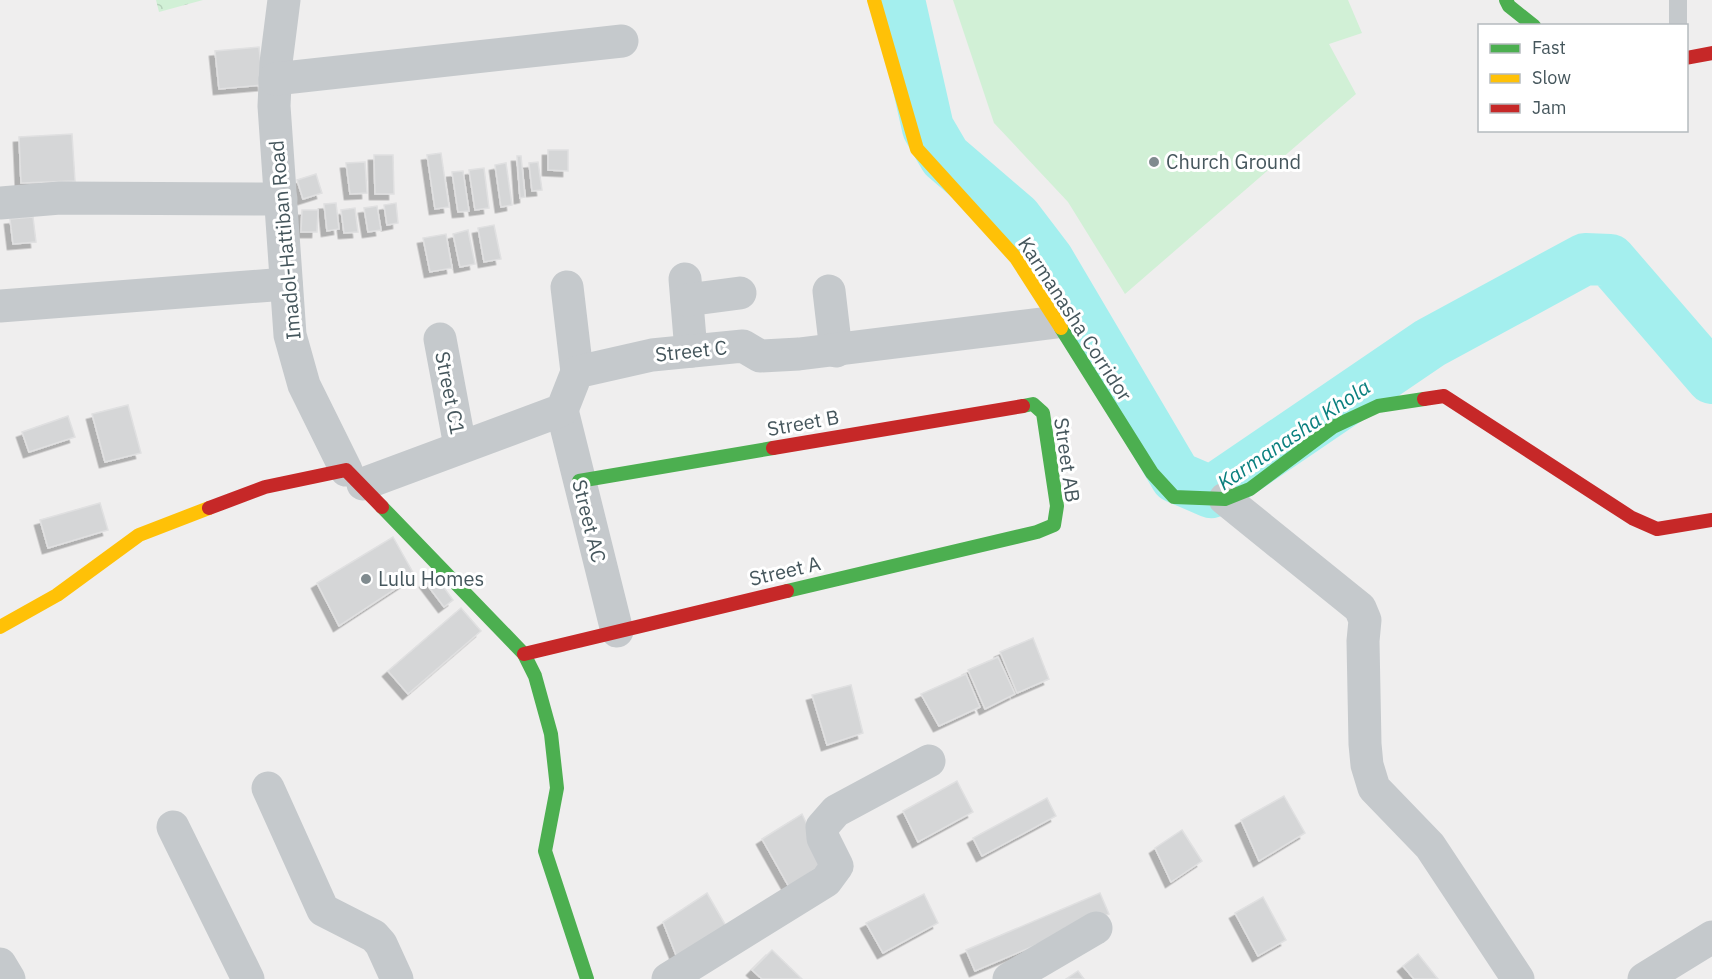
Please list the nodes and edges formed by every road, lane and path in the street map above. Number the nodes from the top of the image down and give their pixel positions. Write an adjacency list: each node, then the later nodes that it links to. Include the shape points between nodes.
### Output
1 (284, 0): 10 (street, Imadol-Hattiban Road)
2 (874, 0): 18 (street, Karmanasha Corridor, via 917,149 1016,258)
3 (1506, 0): 5 (street)
4 (1678, 0): 6 (lane)
5 (1532, 24)
6 (1678, 24)
7 (622, 41): 10 (street)
8 (1712, 53): 9 (street)
9 (1688, 58)
10 (275, 80): 11 (street, Imadol-Hattiban Road)
11 (281, 199): 12 (street, via 71,198); 13 (street, Imadol-Hattiban Road)
12 (0, 203)
13 (286, 284): 17 (street); 26 (street, Imadol-Hattiban Road, via 290,335 304,385)
14 (567, 287): 22 (street)
15 (829, 291): 21 (street)
16 (740, 293): 20 (street, via 686,289)
17 (0, 306)
18 (1057, 322): 21 (street, Street C); 28 (street, Karmanasha Corridor, via 1152,473 1174,497)
19 (440, 339): 25 (street, Street C1)
20 (691, 351): 21 (street, Street C, via 743,346 760,356); 22 (street, Street C, via 652,355)
21 (836, 351)
22 (577, 372): 24 (street)
23 (1033, 405): 27 (street, Street B); 30 (street, Street AB, via 1043,413 1057,506)
24 (562, 410): 25 (street); 27 (street, Street AC)
25 (460, 446): 26 (street)
26 (355, 477): 31 (street, via 265,487 139,535 57,595); 33 (street, Imadol-Hattiban Road)
27 (579, 482): 32 (street, Street AC)
28 (1225, 499): 29 (street, Karmanasha Corridor, via 1250,489 1334,427 1378,406 1444,396 1632,518 1657,529); 46 (street, via 1360,608 1365,620 1365,744 1374,788 1430,846)
29 (1712, 520)
30 (1054, 525): 32 (street, Street A)
31 (0, 627)
32 (617, 631): 33 (street, Street A)
33 (525, 654): 43 (street, Imadol-Hattiban Road, via 551,734 556,788 545,851)
34 (929, 761): 44 (street, via 836,811 822,827 823,838 837,866 826,881)
35 (268, 788): 42 (street, via 323,910 374,936)
36 (174, 826): 41 (street)
37 (1096, 928): 45 (street)
38 (1712, 937): 47 (street)
39 (0, 964): 40 (street)
40 (9, 979)
41 (248, 979)
42 (398, 979)
43 (588, 979)
44 (668, 979)
45 (1009, 979)
46 (1518, 979)
47 (1644, 979)

